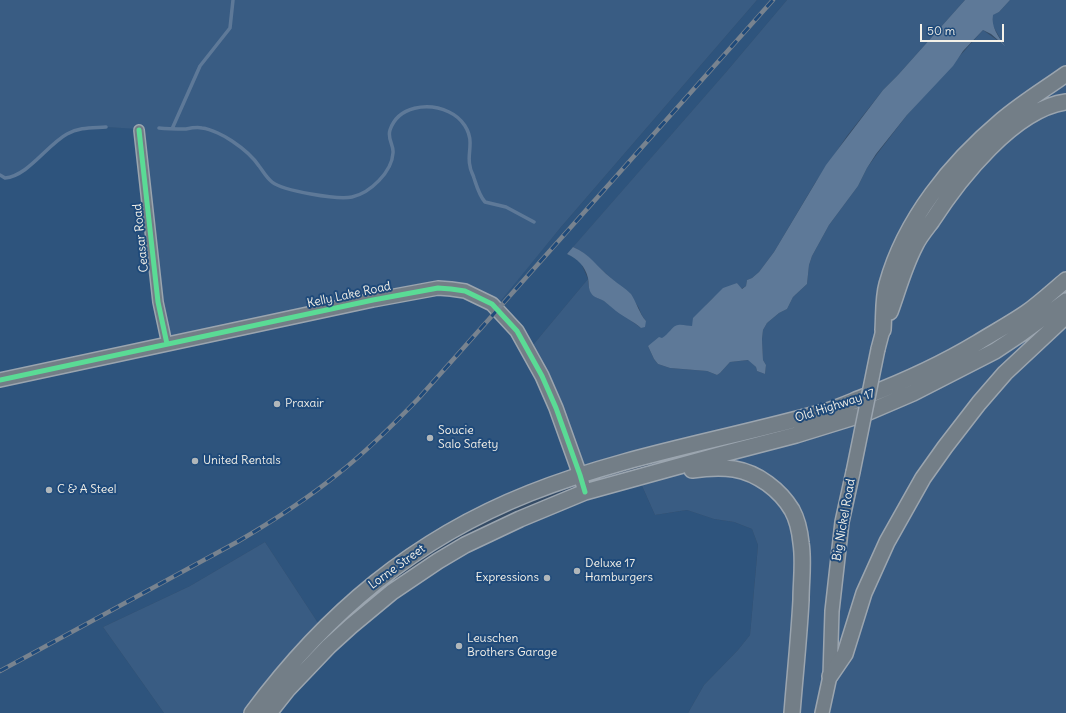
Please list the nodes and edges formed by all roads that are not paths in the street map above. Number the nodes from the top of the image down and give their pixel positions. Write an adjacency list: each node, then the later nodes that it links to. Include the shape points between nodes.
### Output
1 (1066, 74): 9 (main road, via 1003,120 961,158 933,192 904,240 887,285)
2 (1066, 102): 9 (main road, via 1054,104 1027,118 998,141 967,172 915,246)
3 (139, 130): 10 (street, Ceasar Road, via 158,302)
4 (1066, 267): 6 (main road)
5 (1066, 280): 6 (main road, Old Highway 17)
6 (1048, 295): 13 (main road, Old Highway 17, via 1025,314 941,364 888,388 829,410)
7 (1066, 301): 12 (main road, Old Highway 17, via 995,351 913,393 864,414)
8 (1066, 316): 15 (main road, via 1005,373 979,402 923,478 887,542 864,593 845,654)
9 (883, 330): 15 (street, Big Nickel Road, bridge, via 842,522 832,611)
10 (167, 344): 11 (street, Kelly Lake Road); 13 (street, Kelly Lake Road, via 438,288 465,291 492,304 517,331 556,408)
11 (0, 380)
12 (669, 469): 14 (main road, Old Highway 17); 18 (main road, via 683,471 717,467 736,469 754,475 779,494 793,511 803,558)
13 (580, 475): 14 (street, Kelly Lake Road); 16 (main road, Lorne Street, via 530,493 462,524 395,567 343,609 281,675)
14 (585, 492): 17 (main road, Lorne Street, via 465,545 398,588 329,646)
15 (830, 676): 19 (street, Big Nickel Road)
16 (252, 713)
17 (269, 713)
18 (792, 713)
19 (822, 713)

